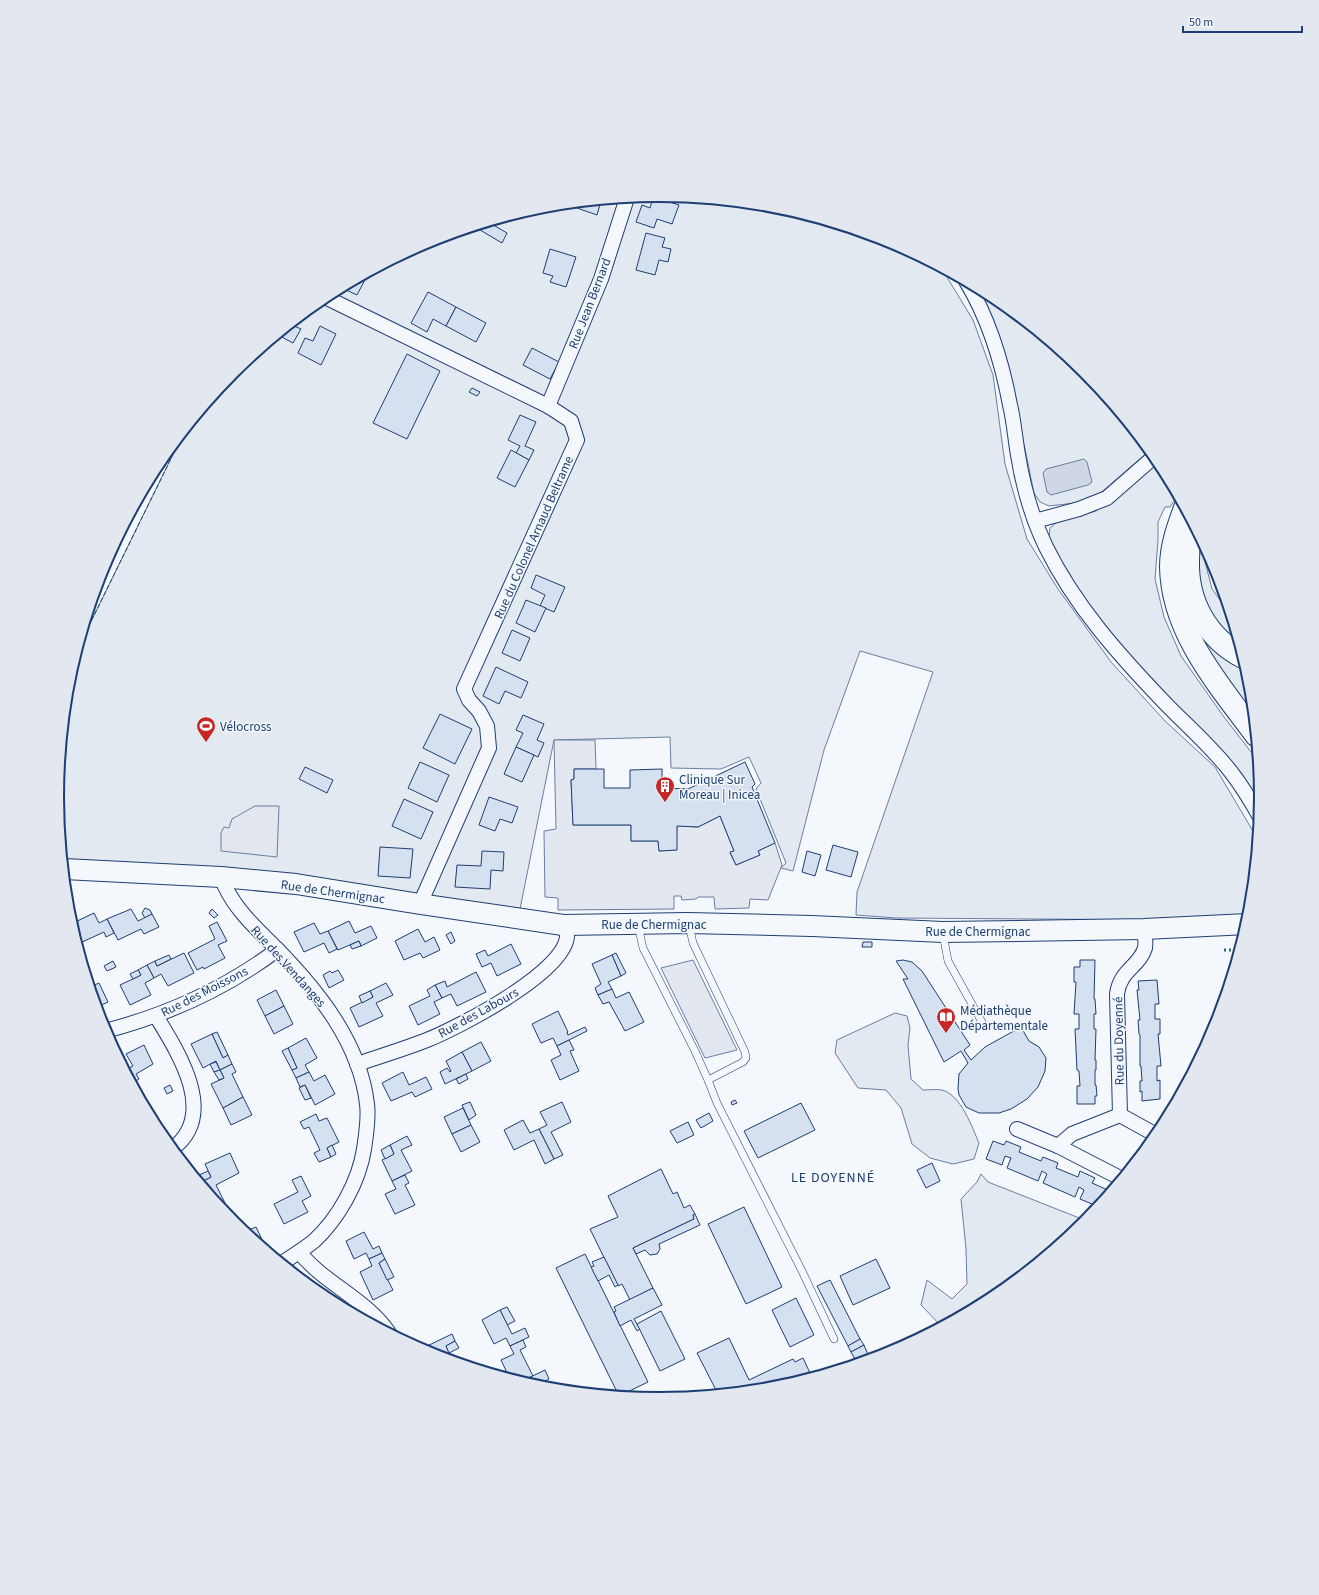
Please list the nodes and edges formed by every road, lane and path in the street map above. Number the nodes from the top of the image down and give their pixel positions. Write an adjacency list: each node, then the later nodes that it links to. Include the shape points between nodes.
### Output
1 (625, 203): 4 (street, Rue Jean Bernard, via 601,279)
2 (971, 290): 7 (street, via 997,351 1011,405 1026,494)
3 (332, 300): 4 (street, Rue du Colonel Arnaud Beltrame)
4 (548, 406): 14 (street, Rue du Colonel Arnaud Beltrame, via 571,421 577,440 464,689 487,726 489,748)
5 (1150, 460): 7 (street, via 1107,498)
6 (1183, 514): 10 (highway, via 1176,531 1171,567 1173,589 1184,628 1204,662)
7 (1035, 521): 11 (street, via 1058,568 1102,633 1232,772)
8 (1193, 531): 9 (highway, via 1188,552 1188,575 1194,602 1214,636)
9 (1237, 653)
10 (1251, 728)
11 (1255, 809)
12 (68, 869): 13 (street, Rue de Chermignac)
13 (221, 877): 14 (street, Rue de Chermignac, via 296,884); 21 (street, Rue des Vendanges, via 237,908)
14 (420, 904): 18 (street, Rue de Chermignac)
15 (637, 923): 16 (street, Rue de Chermignac); 18 (street, Rue de Chermignac); 26 (lane, via 643,948)
16 (688, 923): 20 (street, Rue de Chermignac); 26 (lane, via 693,943 746,1052 743,1062)
17 (1242, 924): 19 (street, Rue de Chermignac)
18 (563, 925): 25 (street, Rue des Labours, via 567,934 561,951 533,980 514,994 446,1032)
19 (1144, 929): 20 (street, Rue de Chermignac); 27 (street, Rue du Doyenné, via 1144,950 1118,985)
20 (943, 932): 23 (lane, via 948,961)
21 (277, 950): 22 (street, Rue des Moissons, via 207,992); 25 (street, Rue des Vendanges, via 326,1006 341,1029)
22 (156, 1016): 24 (street, Rue des Moissons); 30 (street, via 182,1062 190,1080 193,1098 190,1127)
23 (983, 1024)
24 (111, 1029)
25 (357, 1064): 33 (street, Rue des Vendanges, via 367,1106 362,1161 354,1185 341,1207 315,1240)
26 (708, 1080): 36 (lane)
27 (1120, 1115): 29 (street); 31 (street, via 1072,1134)
28 (1017, 1129): 31 (street)
29 (1152, 1133)
30 (176, 1144)
31 (1058, 1146): 32 (street)
32 (1118, 1177)
33 (299, 1252): 34 (street, Rue des Vendanges); 35 (street, via 376,1316)
34 (286, 1261)
35 (382, 1324)
36 (834, 1339)

